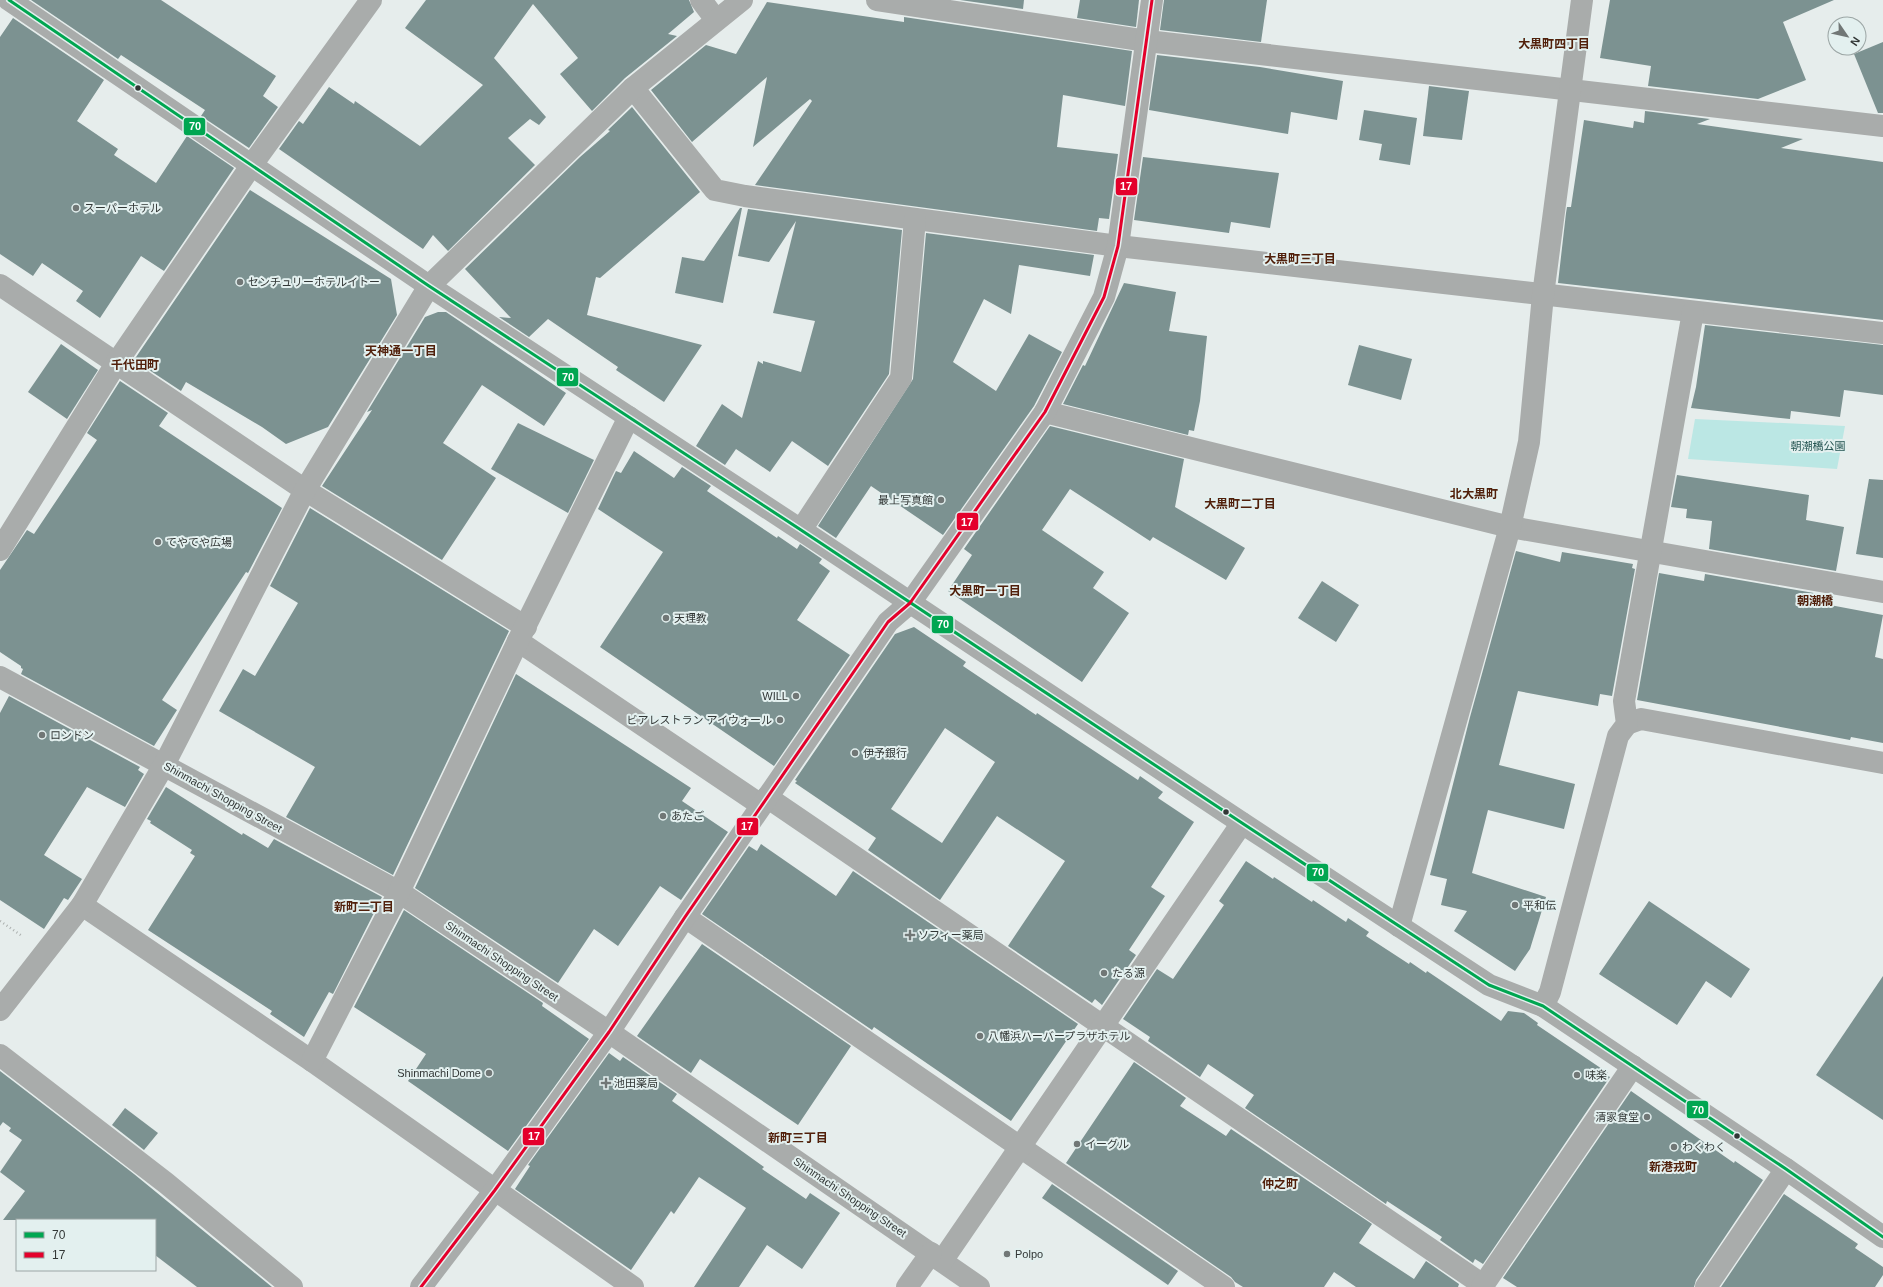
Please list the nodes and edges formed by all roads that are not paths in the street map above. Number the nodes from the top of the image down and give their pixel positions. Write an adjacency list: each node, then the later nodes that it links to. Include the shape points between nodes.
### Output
1 (8, 0): 8 (street); 14 (street)
2 (372, 0): 14 (street)
3 (700, 0): 9 (street)
4 (742, 0): 9 (street)
5 (877, 0): 10 (street)
6 (1152, 0): 10 (street)
7 (1582, 0): 12 (street)
8 (0, 13)
9 (716, 20): 11 (street)
10 (1147, 41): 12 (street); 16 (street)
11 (632, 88): 15 (street, via 716,190); 18 (street)
12 (1569, 90): 13 (street); 19 (street)
13 (1883, 126)
14 (251, 166): 18 (street); 22 (street)
15 (915, 219): 16 (street); 27 (street, via 901,378)
16 (1118, 246): 19 (street); 23 (street, via 1104,297)
17 (0, 285): 22 (street)
18 (429, 286): 24 (street); 25 (street)
19 (1543, 295): 20 (street); 26 (street, via 1529,442)
20 (1693, 312): 21 (street); 29 (street)
21 (1883, 333)
22 (117, 362): 25 (street); 28 (street)
23 (1045, 412): 26 (street); 31 (street)
24 (629, 417): 27 (street); 32 (street)
25 (305, 490): 32 (street); 36 (street)
26 (1510, 526): 29 (street); 42 (street)
27 (801, 530): 31 (street)
28 (0, 550)
29 (1650, 551): 30 (street); 34 (street, via 1624,701)
30 (1883, 592)
31 (910, 603): 37 (street, via 888,622); 38 (street)
32 (522, 634): 37 (street); 39 (street)
33 (0, 677): 36 (street, Shinmachi Shopping Street)
34 (1627, 724): 35 (street, via 1641,719); 43 (street, via 1618,736 1550,992)
35 (1883, 763)
36 (164, 765): 39 (street, Shinmachi Shopping Street); 40 (street)
37 (764, 801): 41 (street); 45 (street)
38 (1242, 823): 42 (street); 45 (street)
39 (399, 892): 46 (street, Shinmachi Shopping Street); 48 (street)
40 (82, 905): 44 (street); 48 (street)
41 (685, 917): 46 (street); 50 (street)
42 (1399, 926): 43 (street, via 1489,985)
43 (1543, 1006): 49 (street)
44 (0, 1010)
45 (1103, 1026): 50 (street); 55 (street)
46 (609, 1032): 52 (street); 54 (street, Shinmachi Shopping Street)
47 (0, 1055): 56 (street, via 166,1183)
48 (312, 1061): 52 (street)
49 (1633, 1066): 51 (street); 55 (street)
50 (1021, 1148): 54 (street); 61 (street)
51 (1786, 1169): 53 (street); 62 (street)
52 (495, 1190): 57 (street); 58 (street)
53 (1883, 1237)
54 (937, 1257): 59 (street); 60 (street, Shinmachi Shopping Street)
55 (1482, 1286)
56 (292, 1287)
57 (421, 1287)
58 (633, 1287)
59 (907, 1287)
60 (979, 1287)
61 (1224, 1287)
62 (1706, 1287)

